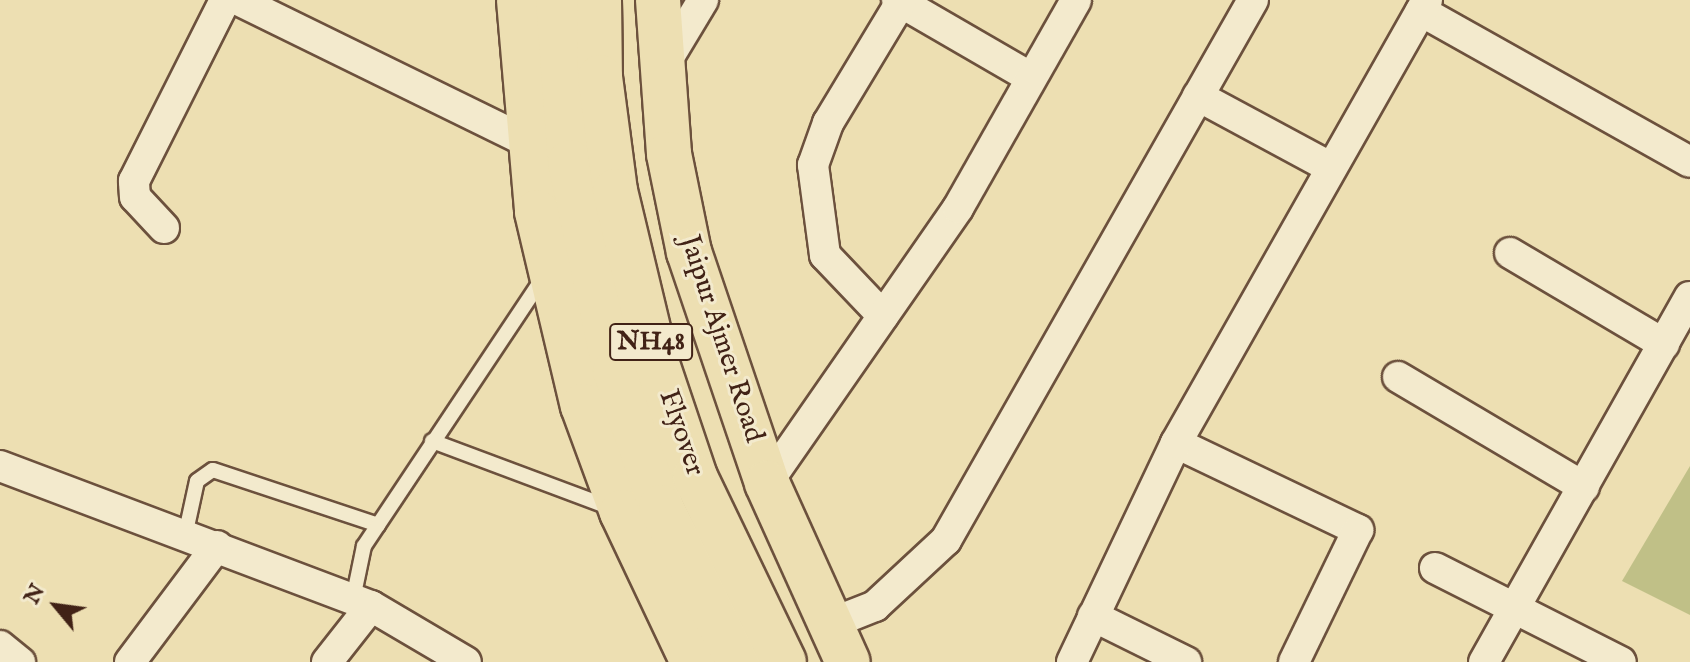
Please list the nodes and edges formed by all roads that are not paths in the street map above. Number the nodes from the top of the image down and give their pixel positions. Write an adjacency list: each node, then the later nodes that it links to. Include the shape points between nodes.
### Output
1 (225, 0): 18 (street, via 134,181 135,197)
2 (238, 0): 15 (street)
3 (519, 0): 15 (highway)
4 (558, 0): 45 (highway, Flyover / NH48, via 570,162 615,371 661,507)
5 (599, 0): 46 (highway, Flyover / NH48, via 600,77 615,191 655,358 695,477)
6 (658, 0): 12 (highway, Jaipur Ajmer Road)
7 (703, 0): 12 (street)
8 (1076, 0): 13 (street)
9 (1253, 0): 14 (street)
10 (899, 1): 13 (street); 22 (street, via 828,123 813,165 825,255)
11 (1424, 6): 16 (street); 17 (street)
12 (660, 72): 28 (highway, Jaipur Ajmer Road, via 689,252)
13 (1030, 77): 22 (street, via 958,208)
14 (1198, 96): 17 (street); 38 (street, via 946,540)
15 (526, 141): 20 (highway)
16 (1690, 162)
17 (1330, 167): 26 (street)
18 (164, 228)
19 (1510, 253): 23 (street)
20 (549, 269): 25 (lane); 30 (highway, via 583,406)
21 (1690, 297): 23 (street)
22 (883, 316): 28 (street)
23 (1664, 344): 29 (street)
24 (1398, 377): 29 (street)
25 (432, 441): 30 (lane); 31 (lane)
26 (1176, 443): 37 (street); 49 (street, via 1358,530)
27 (0, 466): 32 (street)
28 (767, 483): 38 (highway, Jaipur Ajmer Road)
29 (1584, 487): 36 (street)
30 (622, 512): 40 (highway)
31 (378, 525): 32 (lane, via 213,470 197,481); 35 (lane, via 364,546)
32 (185, 536): 33 (street)
33 (217, 546): 35 (street); 42 (street)
34 (1435, 568): 36 (street)
35 (362, 602): 43 (street); 44 (street)
36 (1517, 609): 50 (street); 51 (street)
37 (1093, 616): 47 (street); 48 (street)
38 (838, 643)
39 (0, 646): 41 (street)
40 (691, 661)
41 (20, 662)
42 (130, 662)
43 (327, 662)
44 (466, 662)
45 (739, 662)
46 (784, 662)
47 (1072, 662)
48 (1186, 662)
49 (1294, 662)
50 (1484, 662)
51 (1621, 662)

